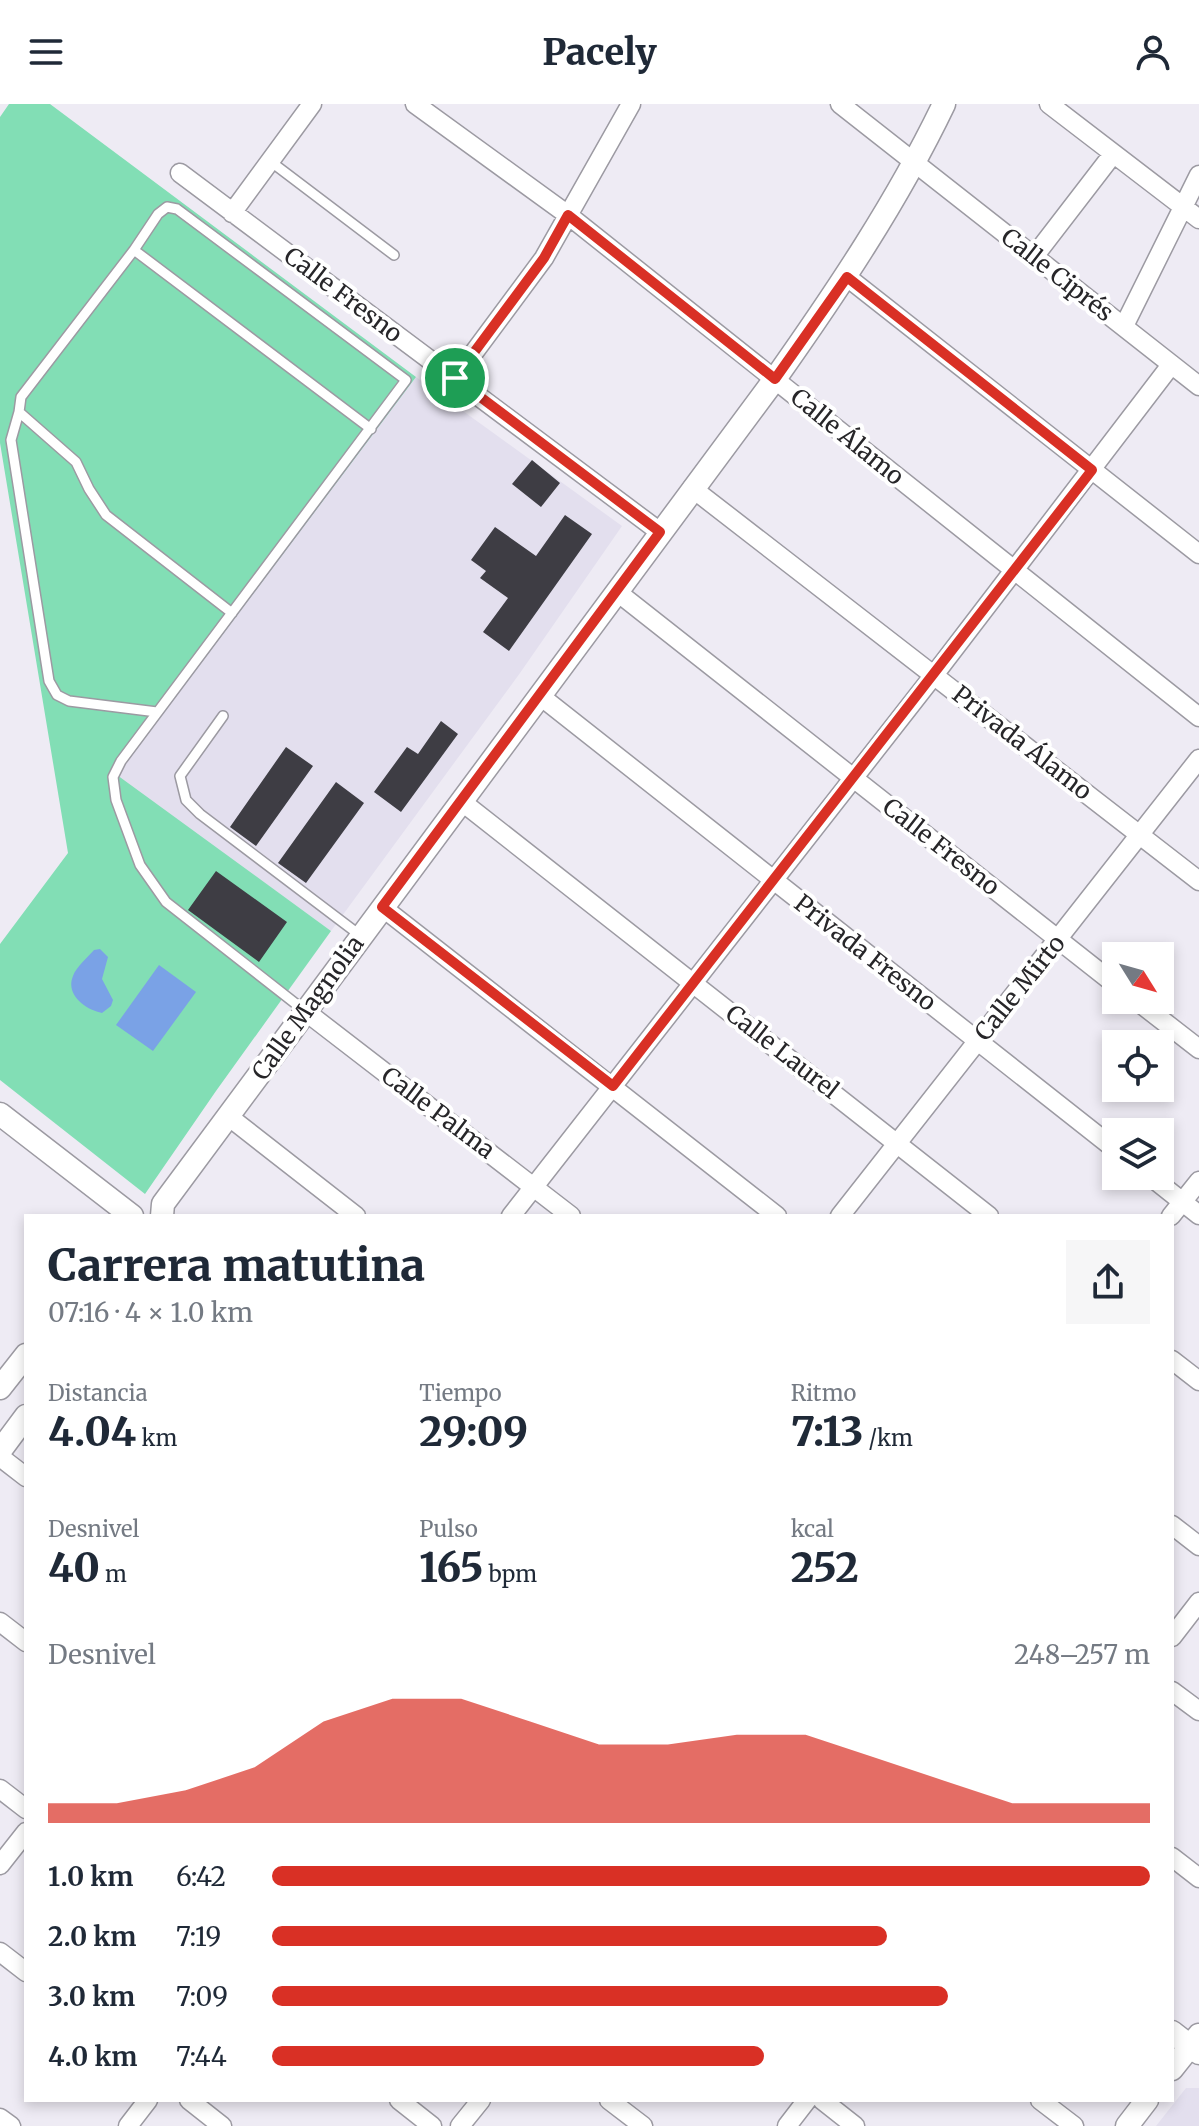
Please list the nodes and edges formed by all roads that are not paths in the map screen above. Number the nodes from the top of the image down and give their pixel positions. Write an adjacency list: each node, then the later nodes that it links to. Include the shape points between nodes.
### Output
1 (312, 104): 8 (street)
2 (415, 104): 14 (street, Calle Álamo)
3 (631, 104): 14 (street)
4 (840, 104): 9 (street, Calle Ciprés)
5 (944, 104): 9 (street, Calle Magnolia)
6 (1049, 104): 7 (street)
7 (1113, 154): 12 (street); 18 (street)
8 (270, 161): 13 (street); 17 (lane)
9 (915, 164): 18 (street, Calle Ciprés); 19 (street, Calle Magnolia)
10 (180, 173): 13 (street, Calle Fresno)
11 (1199, 175): 12 (street)
12 (1183, 207): 15 (street); 20 (street)
13 (232, 213): 22 (street, Calle Fresno)
14 (568, 215): 22 (street, via 544,258); 23 (street, Calle Álamo)
15 (1199, 219)
16 (134, 250): 25 (lane, via 21,397); 26 (lane); 26 (lane, via 158,214 167,207 177,209 406,380)
17 (394, 255)
18 (1033, 258): 20 (street, Calle Ciprés)
19 (847, 277): 23 (street, Calle Magnolia); 27 (street)
20 (1124, 326): 21 (street, Calle Ciprés)
21 (1171, 365): 24 (street, Calle Ciprés); 27 (street)
22 (455, 378): 29 (street, Calle Fresno)
23 (775, 379): 28 (street, Calle Magnolia); 31 (street, Calle Álamo)
24 (1199, 386)
25 (19, 412): 33 (lane, via 76,462 106,515); 36 (lane, via 11,440 49,681 57,695 69,701)
26 (371, 429): 33 (lane)
27 (1092, 470): 30 (street); 31 (street)
28 (692, 488): 29 (street, Calle Magnolia); 34 (street, Privada Álamo)
29 (660, 532): 32 (street, Calle Magnolia)
30 (1199, 554)
31 (1014, 572): 34 (street); 38 (street, Calle Álamo)
32 (616, 591): 35 (street, Calle Magnolia); 40 (street, Calle Fresno)
33 (232, 613): 36 (lane)
34 (934, 675): 40 (street); 42 (street, Privada Álamo)
35 (539, 695): 41 (street, Calle Magnolia); 43 (street, Privada Fresno)
36 (157, 712): 50 (lane, via 113,777 140,865 166,902)
37 (223, 716): 46 (lane, via 180,776 186,800)
38 (1199, 717)
39 (1199, 759): 42 (street, Calle Mirto)
40 (854, 778): 43 (street); 47 (street, Calle Fresno)
41 (461, 801): 45 (street, Calle Magnolia); 49 (street, Calle Laurel)
42 (1139, 834): 44 (street, Privada Álamo); 47 (street, Calle Mirto)
43 (774, 881): 49 (street); 52 (street, Privada Fresno)
44 (1199, 881)
45 (382, 907): 46 (street, Calle Magnolia); 54 (street)
46 (361, 936): 50 (street, Calle Magnolia)
47 (1059, 940): 48 (street, Calle Fresno); 52 (street, Calle Mirto)
48 (1102, 974)
49 (695, 983): 54 (street); 58 (street, Calle Laurel)
50 (305, 1011): 56 (street, Calle Magnolia); 60 (street, Calle Palma)
51 (1154, 1014): 53 (street)
52 (976, 1040): 57 (street, Privada Fresno); 58 (street, Calle Mirto)
53 (1199, 1049)
54 (613, 1086): 60 (street); 68 (street)
55 (0, 1114): 64 (street)
56 (228, 1116): 63 (street, Calle Magnolia); 65 (street)
57 (1102, 1139)
58 (897, 1144): 69 (street, Calle Mirto); 70 (street, Calle Laurel)
59 (1199, 1181): 62 (street)
60 (534, 1187): 66 (street); 67 (street, Calle Palma)
61 (1161, 1190): 62 (street)
62 (1177, 1209): 71 (street)
63 (162, 1210)
64 (131, 1214)
65 (353, 1214)
66 (513, 1214)
67 (568, 1214)
68 (774, 1214)
69 (842, 1214)
70 (986, 1214)
71 (1199, 1215)
72 (24, 1358): 75 (street)
73 (1174, 1362): 74 (street)
74 (1199, 1381)
75 (0, 1388)
76 (24, 1419): 77 (street)
77 (0, 1451)
78 (0, 1457): 79 (street)
79 (24, 1475)
80 (1174, 1527): 81 (street)
81 (1199, 1546)
82 (1199, 1602): 84 (street)
83 (0, 1622): 85 (street)
84 (1174, 1634)
85 (24, 1640)
86 (1174, 1692): 87 (street)
87 (1199, 1711)
88 (0, 1789): 89 (street)
89 (24, 1807)
90 (24, 1835): 92 (street)
91 (1174, 1859): 93 (street)
92 (0, 1865)
93 (1199, 1878)
94 (0, 1952): 95 (street)
95 (24, 1970)
96 (1174, 2033): 97 (street)
97 (1196, 2045): 98 (street)
98 (1174, 2067)
99 (146, 2102): 110 (street)
100 (192, 2102): 111 (street)
101 (402, 2102): 112 (street)
102 (479, 2102): 113 (street)
103 (612, 2102): 114 (street)
104 (805, 2102): 115 (street)
105 (825, 2102): 116 (street)
106 (1043, 2102): 117 (street)
107 (1145, 2102): 118 (street)
108 (0, 2118): 109 (street)
109 (11, 2126)
110 (128, 2126)
111 (222, 2126)
112 (432, 2126)
113 (460, 2126)
114 (643, 2126)
115 (787, 2126)
116 (855, 2126)
117 (1074, 2126)
118 (1127, 2126)

